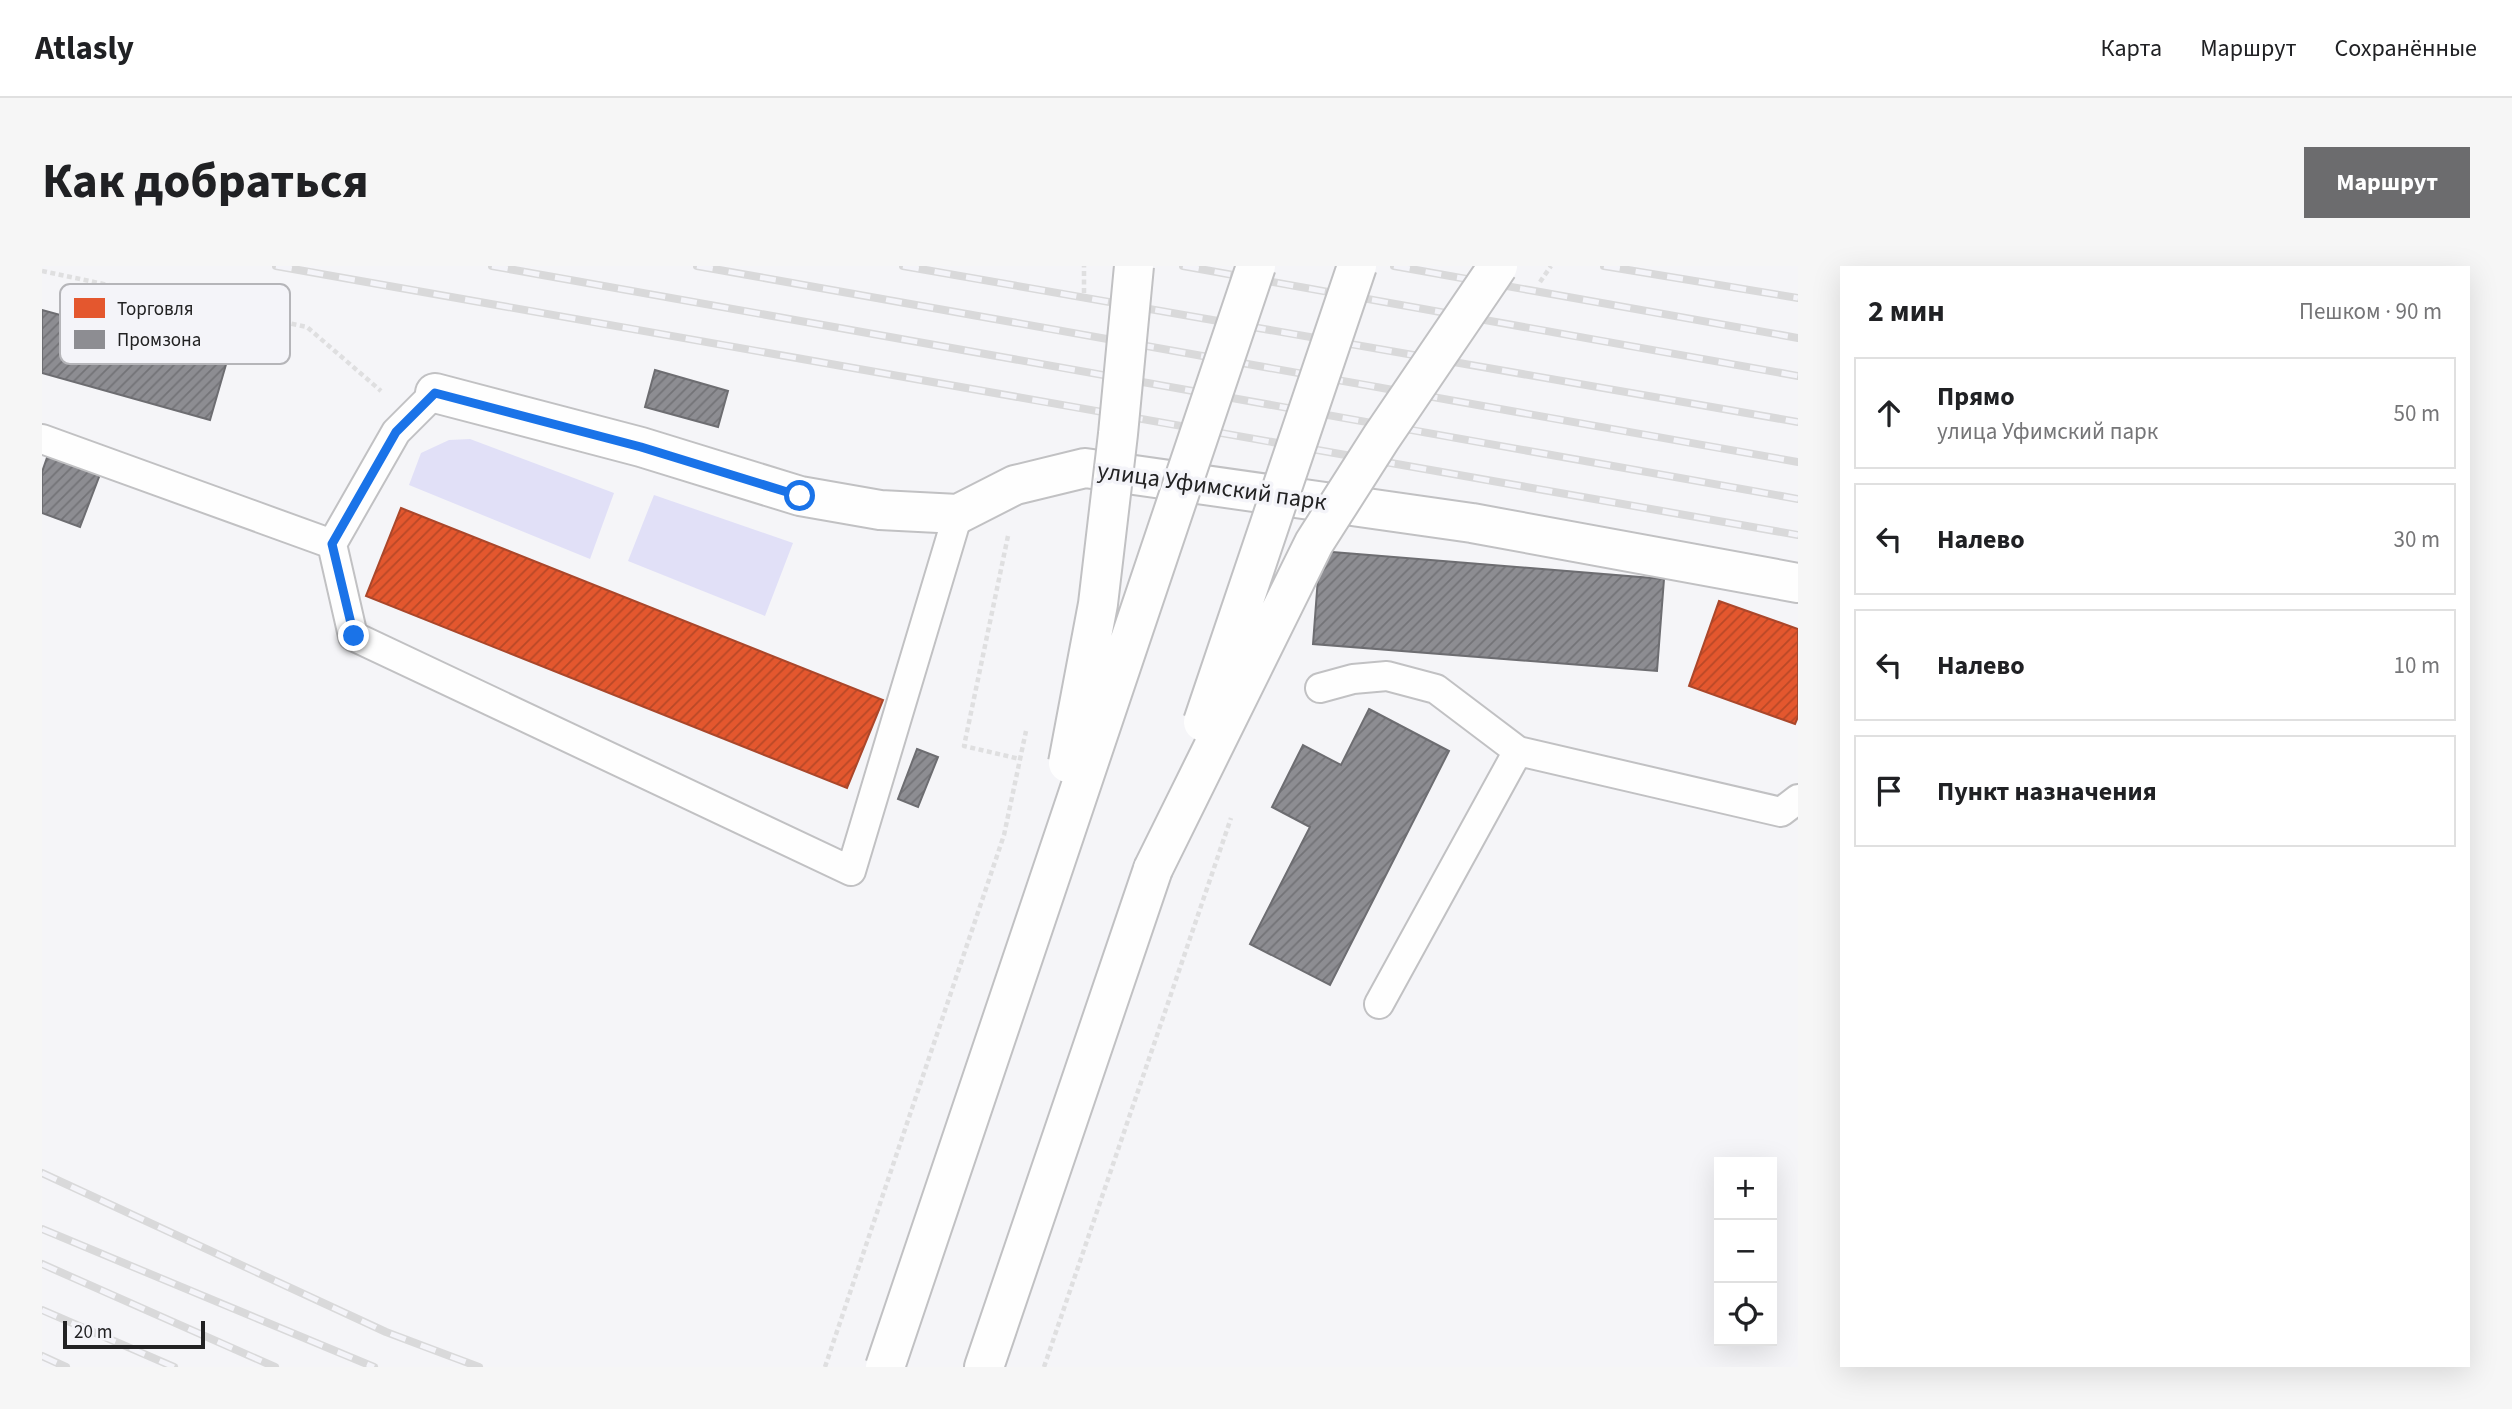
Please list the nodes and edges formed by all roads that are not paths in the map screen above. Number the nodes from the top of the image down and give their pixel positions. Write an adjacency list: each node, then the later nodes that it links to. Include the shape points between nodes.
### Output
1 (1134, 266): 14 (main road, bridge, via 1098,604)
2 (1256, 266): 14 (main road, bridge)
3 (1357, 266): 13 (main road, bridge)
4 (1498, 266): 13 (main road, bridge, via 1314,543)
5 (423, 405): 7 (main road, улица Уфимский парк, via 641,447 800,496 880,510); 8 (lane, via 396,432)
6 (42, 439): 8 (lane)
7 (958, 514): 8 (lane, via 851,871 354,636); 9 (main road, улица Уфимский парк, via 1015,485 1085,468 1472,523)
8 (332, 544)
9 (1798, 583)
10 (1321, 688): 11 (lane, via 1387,676 1436,690)
11 (1518, 751): 12 (lane, via 1781,812); 15 (lane)
12 (1798, 799)
13 (1153, 870): 17 (main road)
14 (1042, 902): 16 (main road, bridge)
15 (1379, 1004)
16 (885, 1367)
17 (984, 1367)

